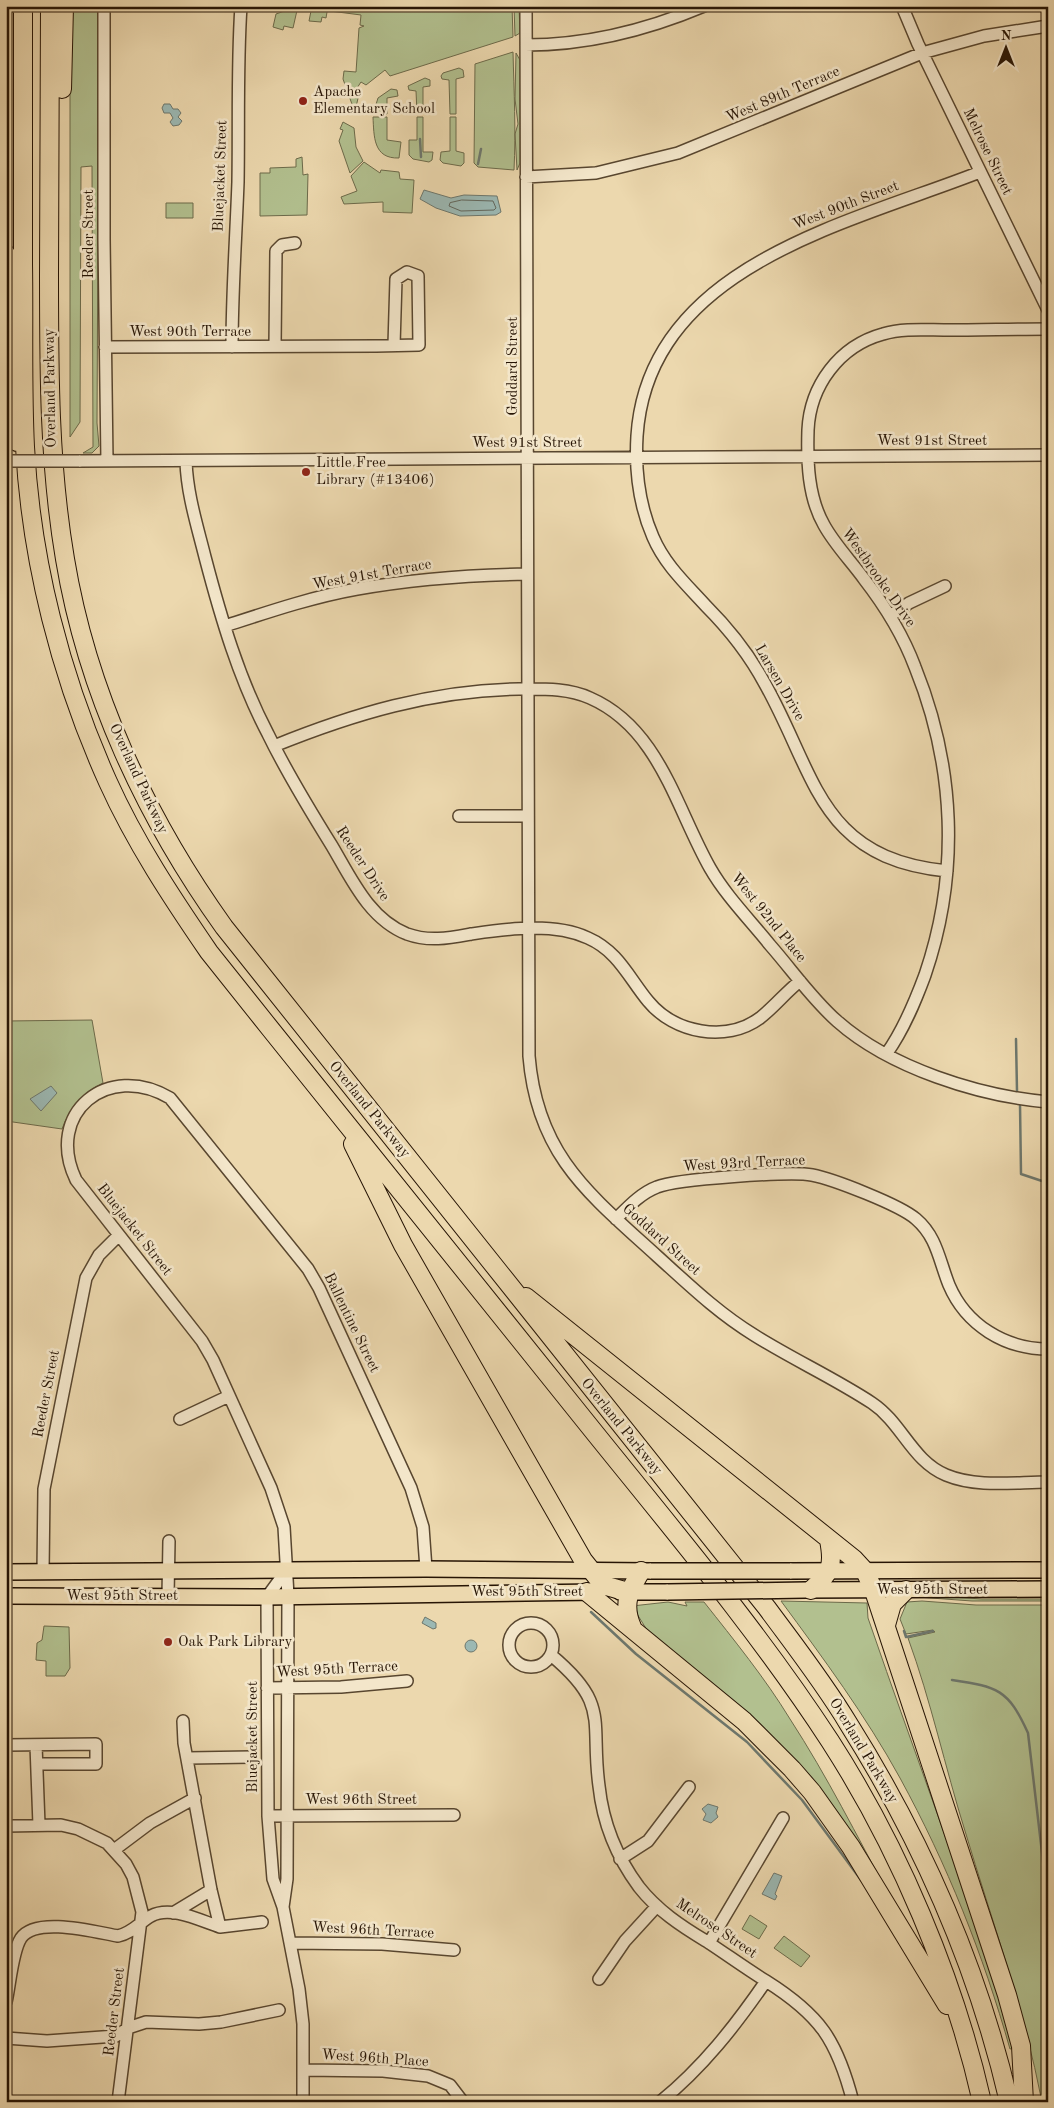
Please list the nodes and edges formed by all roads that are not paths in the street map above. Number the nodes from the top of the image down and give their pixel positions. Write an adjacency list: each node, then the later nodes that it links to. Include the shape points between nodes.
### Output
1 (23, 6): 30 (highway, Overland Parkway, via 25,447)
2 (50, 6): 12 (highway, Overland Parkway)
3 (64, 6): 12 (highway, via 61,103)
4 (104, 6): 21 (street, Reeder Street)
5 (241, 6): 22 (street, Bluejacket Street)
6 (526, 6): 10 (street, Goddard Street)
7 (704, 6): 10 (street, via 630,33 564,44)
8 (902, 6): 11 (street, Melrose Street)
9 (1048, 26): 11 (street, West 89th Terrace, via 984,36)
10 (526, 45): 14 (street, Goddard Street)
11 (922, 54): 13 (street, Melrose Street); 14 (street, West 89th Terrace, via 678,153 596,173)
12 (50, 112): 48 (highway, Overland Parkway, via 49,389 53,478 74,602 110,720 145,799 199,893 258,972)
13 (980, 172): 17 (street, Melrose Street); 26 (street, West 90th Street, via 833,225 789,245 742,273 705,302 672,335 652,369 638,419)
14 (526, 177): 25 (street, Goddard Street)
15 (296, 243): 20 (street, via 282,245 276,251)
16 (6, 254): 30 (highway, via 9,406)
17 (1048, 310)
18 (1048, 329): 24 (street, Westbrooke Drive, via 918,330 892,332 862,342 836,361 820,382 808,422)
19 (394, 345): 19 (street, West 90th Terrace, via 419,345 418,276 407,272 396,279); 20 (street, West 90th Terrace)
20 (274, 346): 22 (street, West 90th Terrace)
21 (105, 347): 22 (street, West 90th Terrace); 29 (street, Reeder Street)
22 (232, 347)
23 (1048, 455): 24 (street, West 91st Street)
24 (809, 457): 26 (street, West 91st Street); 33 (street, Westbrooke Drive, via 811,489 824,526)
25 (528, 458): 26 (street, West 91st Street); 27 (street, West 91st Street); 31 (street, Goddard Street)
26 (637, 458): 39 (street, Larsen Drive, via 645,517 660,550 671,568 725,627 761,676 828,811 858,841 872,850 906,865)
27 (186, 460): 29 (street, West 91st Street); 34 (street, Reeder Drive, via 192,504)
28 (6, 461): 29 (street, West 91st Street, bridge)
29 (107, 461)
30 (29, 496): 45 (highway, Overland Parkway, via 58,642 74,695 108,783 155,868 209,952)
31 (527, 574): 34 (street, West 91st Terrace, via 446,577 355,590); 35 (street, Goddard Street)
32 (945, 586): 33 (street)
33 (890, 616): 39 (street, Westbrooke Drive, via 915,666 941,748 950,822)
34 (225, 626): 36 (street, Reeder Drive, via 247,688)
35 (529, 689): 36 (street, West 92nd Place, via 451,694 388,706); 38 (street, Goddard Street); 41 (street, West 92nd Place, via 568,691 592,698 636,729 658,763 714,875)
36 (274, 746): 40 (street, Reeder Drive, via 296,788 366,900 386,922 407,934 438,939)
37 (459, 816): 38 (street)
38 (528, 816): 40 (street, Goddard Street)
39 (947, 871): 42 (street, Westbrooke Drive, via 944,902 931,958 918,995)
40 (529, 930): 41 (street, Reeder Drive, via 565,931 596,942 621,962 648,1002 658,1011 676,1024 703,1032 727,1031 748,1024 768,1011); 46 (street, Goddard Street, via 529,1056 537,1105 567,1167 586,1191)
41 (800, 980): 42 (street, West 92nd Place, via 837,1021)
42 (887, 1053): 44 (street, West 92nd Place, via 959,1084 1011,1099)
43 (112, 1087): 47 (street, Bluejacket Street, via 80,1109 68,1134 67,1154 76,1180); 55 (street, Ballentine Street, via 141,1085 170,1098 308,1269 320,1288 411,1488 423,1527)
44 (1048, 1102)
45 (337, 1112): 56 (highway, via 404,1245); 112 (highway, Overland Parkway, via 742,1617 810,1712 855,1783 914,1899)
46 (616, 1219): 49 (street, West 93rd Terrace, via 637,1199 660,1186 796,1173 821,1178 901,1209 915,1218 939,1251 949,1285 958,1301 978,1325 1010,1343); 52 (street, Goddard Street, via 734,1323 887,1413 920,1458 932,1468 946,1476 969,1482)
47 (119, 1235): 50 (street, Bluejacket Street, via 202,1341); 63 (street, Reeder Street, via 99,1255 86,1278 44,1489)
48 (504, 1280): 53 (highway); 121 (highway, Overland Parkway, via 767,1608 852,1729 906,1824 943,1904 979,1999)
49 (1048, 1349)
50 (229, 1396): 51 (street); 59 (street, Bluejacket Street, via 278,1504)
51 (180, 1419)
52 (1048, 1482)
53 (829, 1540): 57 (highway); 61 (highway)
54 (169, 1541): 64 (street)
55 (426, 1569): 56 (main road, West 95th Street); 59 (main road, West 95th Street)
56 (589, 1570): 60 (main road, West 95th Street); 70 (highway, via 603,1585)
57 (830, 1570): 60 (main road, West 95th Street, bridge); 61 (main road, West 95th Street); 65 (highway)
58 (1048, 1570): 61 (main road, West 95th Street)
59 (286, 1571): 64 (main road, West 95th Street); 73 (street, Bluejacket Street); 74 (street)
60 (646, 1571): 70 (highway)
61 (865, 1571): 68 (highway)
62 (6, 1572): 63 (main road, West 95th Street)
63 (43, 1572): 64 (main road, West 95th Street)
64 (168, 1572): 72 (street)
65 (808, 1590): 68 (main road, West 95th Street); 70 (main road, West 95th Street, bridge)
66 (906, 1590): 67 (main road, West 95th Street); 68 (main road, West 95th Street); 75 (highway, via 892,1604)
67 (1048, 1590)
68 (874, 1591): 75 (highway)
69 (587, 1592): 70 (main road, West 95th Street); 73 (main road, West 95th Street); 76 (highway)
70 (628, 1592): 76 (highway, via 626,1610)
71 (6, 1596): 72 (main road, West 95th Street)
72 (168, 1596): 74 (main road, West 95th Street)
73 (288, 1596): 74 (main road, West 95th Street); 80 (street, Bluejacket Street)
74 (267, 1597): 79 (street, Bluejacket Street)
75 (886, 1625): 122 (highway, via 1007,1995 1021,2046)
76 (632, 1627): 112 (highway, via 774,1748 812,1792 851,1847)
77 (551, 1655): 77 (street, via 553,1640 545,1627 530,1622 511,1634 511,1655 520,1665 541,1665); 96 (street, Melrose Street, via 580,1683 594,1710 602,1808)
78 (407, 1681): 80 (street, West 95th Terrace)
79 (267, 1688): 80 (street, West 95th Terrace); 90 (street, Bluejacket Street)
80 (287, 1688): 91 (street, Bluejacket Street)
81 (183, 1721): 85 (street)
82 (6, 1745): 83 (street)
83 (36, 1745): 86 (street); 86 (street, via 96,1744 96,1764)
84 (252, 1757): 85 (street)
85 (188, 1758): 88 (street)
86 (37, 1764): 93 (street)
87 (689, 1787): 96 (street, via 648,1841)
88 (195, 1798): 95 (street, via 150,1823); 97 (street)
89 (454, 1815): 91 (street, West 96th Street)
90 (268, 1816): 91 (street, West 96th Street); 99 (street, Bluejacket Street, via 273,1879)
91 (287, 1816): 99 (street, Bluejacket Street, via 287,1879)
92 (783, 1818): 105 (street)
93 (38, 1825): 94 (street); 95 (street, via 78,1828 98,1837)
94 (6, 1826)
95 (114, 1850): 102 (street, Reeder Street, via 133,1878 141,1906)
96 (620, 1859): 98 (street, Melrose Street, via 640,1888)
97 (211, 1890): 100 (street); 103 (street)
98 (658, 1906): 105 (street, Melrose Street); 107 (street, via 625,1941)
99 (283, 1907): 104 (street, Bluejacket Street)
100 (173, 1913): 102 (street, via 153,1915); 103 (street)
101 (262, 1922): 103 (street)
102 (140, 1925): 109 (street, via 129,1934 118,1936 48,1926 29,1930 16,1950); 111 (street, Reeder Street)
103 (220, 1927)
104 (290, 1943): 106 (street, West 96th Terrace, via 382,1944); 114 (street, Bluejacket Street, via 300,1990)
105 (709, 1943): 108 (street, Melrose Street)
106 (454, 1950)
107 (599, 1979)
108 (766, 1981): 118 (street, via 715,2050); 119 (street, Melrose Street, via 794,1999 820,2024 842,2063)
109 (6, 2002)
110 (279, 2010): 111 (street, via 221,2022 146,2022)
111 (128, 2028): 113 (street, via 116,2036 98,2038 47,2041); 115 (street, Reeder Street)
112 (963, 2031): 120 (highway, Overland Parkway)
113 (6, 2038)
114 (304, 2070): 116 (street, Bluejacket Street); 117 (street, West 96th Place, via 383,2071 434,2078 450,2085)
115 (118, 2102)
116 (303, 2102)
117 (463, 2102)
118 (660, 2102)
119 (853, 2102)
120 (982, 2102)
121 (1009, 2102)
122 (1024, 2102)

